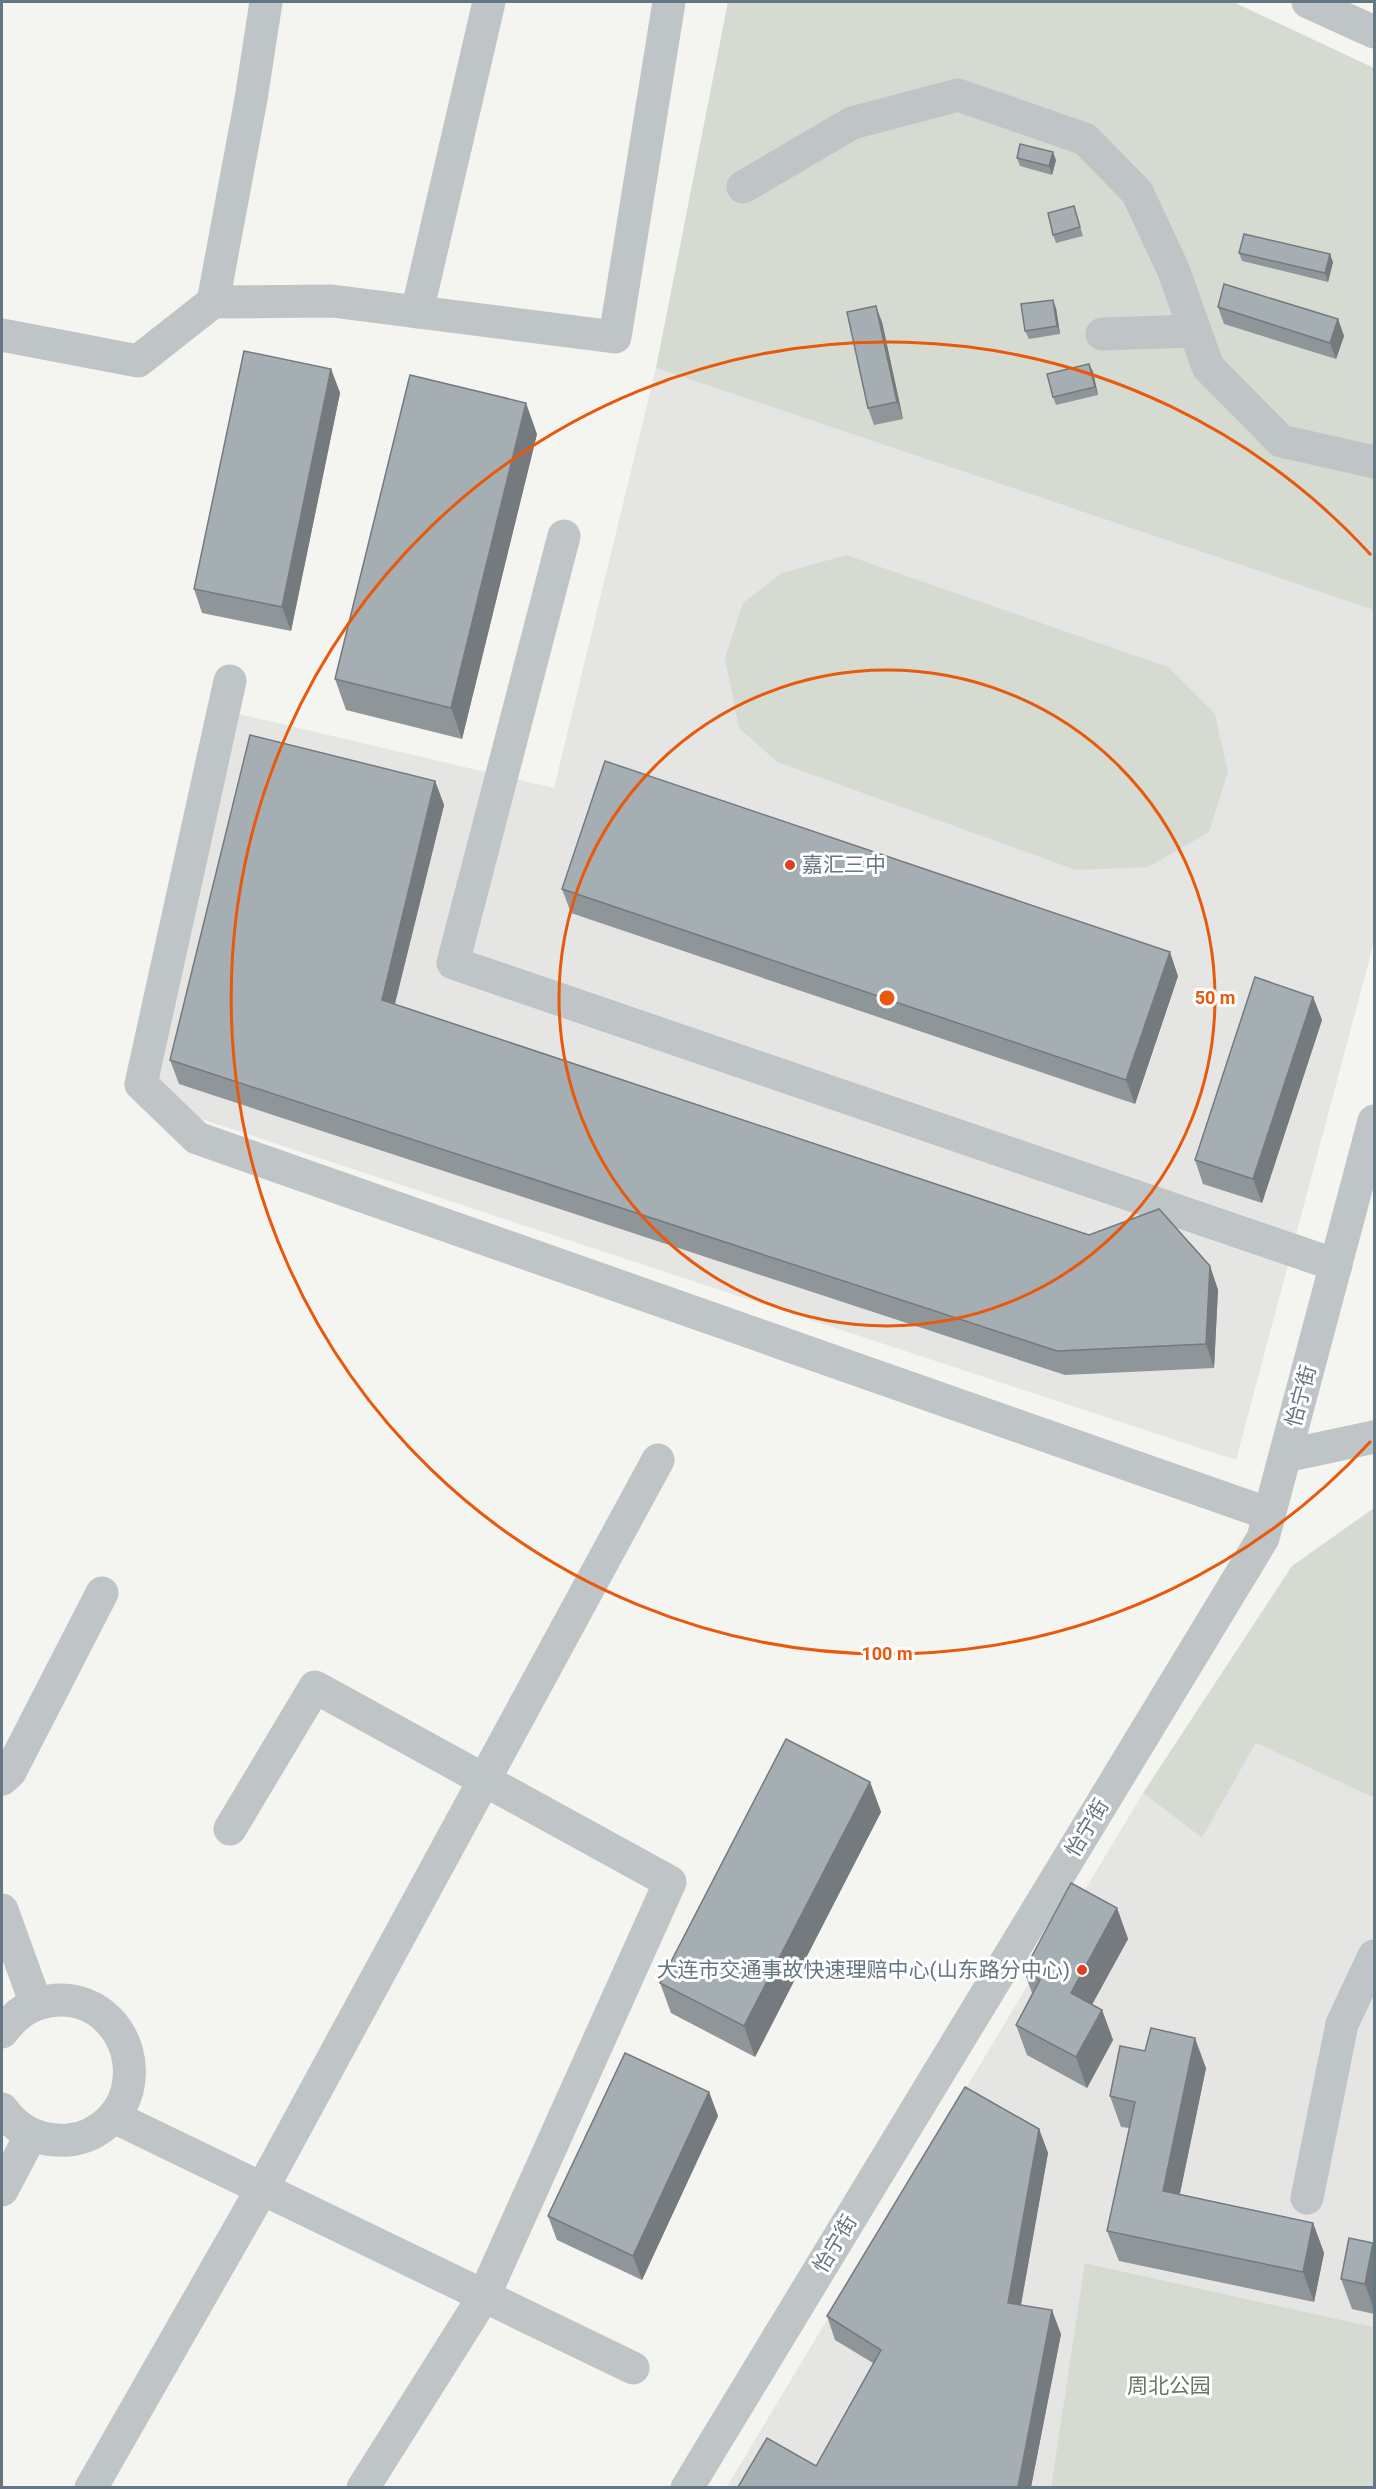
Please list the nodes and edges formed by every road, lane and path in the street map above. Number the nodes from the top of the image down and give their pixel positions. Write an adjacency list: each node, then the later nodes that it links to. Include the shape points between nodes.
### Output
1 (266, 2): 7 (street)
2 (489, 2): 8 (street)
3 (669, 2): 8 (street, via 615,337)
4 (1308, 2): 5 (street)
5 (1374, 32)
6 (743, 188): 9 (street, via 852,123 958,95 1085,139 1137,192 1173,269)
7 (213, 302): 8 (street, via 332,301); 11 (street, via 138,361)
8 (417, 312)
9 (1195, 332): 10 (street); 12 (street, via 1208,367 1281,441)
10 (1102, 334)
11 (2, 335)
12 (1374, 462)
13 (564, 536): 16 (street, via 453,963)
14 (230, 681): 20 (street, via 141,1084 197,1138)
15 (1374, 1121): 16 (street, 怡宁街)
16 (1336, 1265): 18 (street, 怡宁街)
17 (1374, 1437): 18 (street)
18 (1285, 1456): 20 (street, 怡宁街)
19 (658, 1461): 22 (street)
20 (1269, 1514): 39 (street, 怡宁街, via 1263,1538)
21 (102, 1593): 23 (street, via 10,1772)
22 (485, 1778): 24 (street, via 315,1687); 32 (street); 35 (street, via 670,1882)
23 (2, 1779)
24 (230, 1829)
25 (2, 1910): 27 (street)
26 (1374, 1956): 34 (street, via 1342,2024)
27 (36, 2004): 28 (street, via 15,2016); 30 (street, via 60,2000 83,2004 104,2015 120,2032 129,2052 131,2076)
28 (2, 2032)
29 (2, 2109): 31 (street, via 11,2122)
30 (114, 2117): 31 (street, via 96,2132 75,2140 53,2141); 32 (street)
31 (31, 2135): 33 (street)
32 (262, 2189): 35 (street); 37 (street)
33 (2, 2190)
34 (1306, 2198)
35 (484, 2296): 36 (street); 38 (street)
36 (633, 2368)
37 (92, 2487)
38 (363, 2487)
39 (687, 2487)

